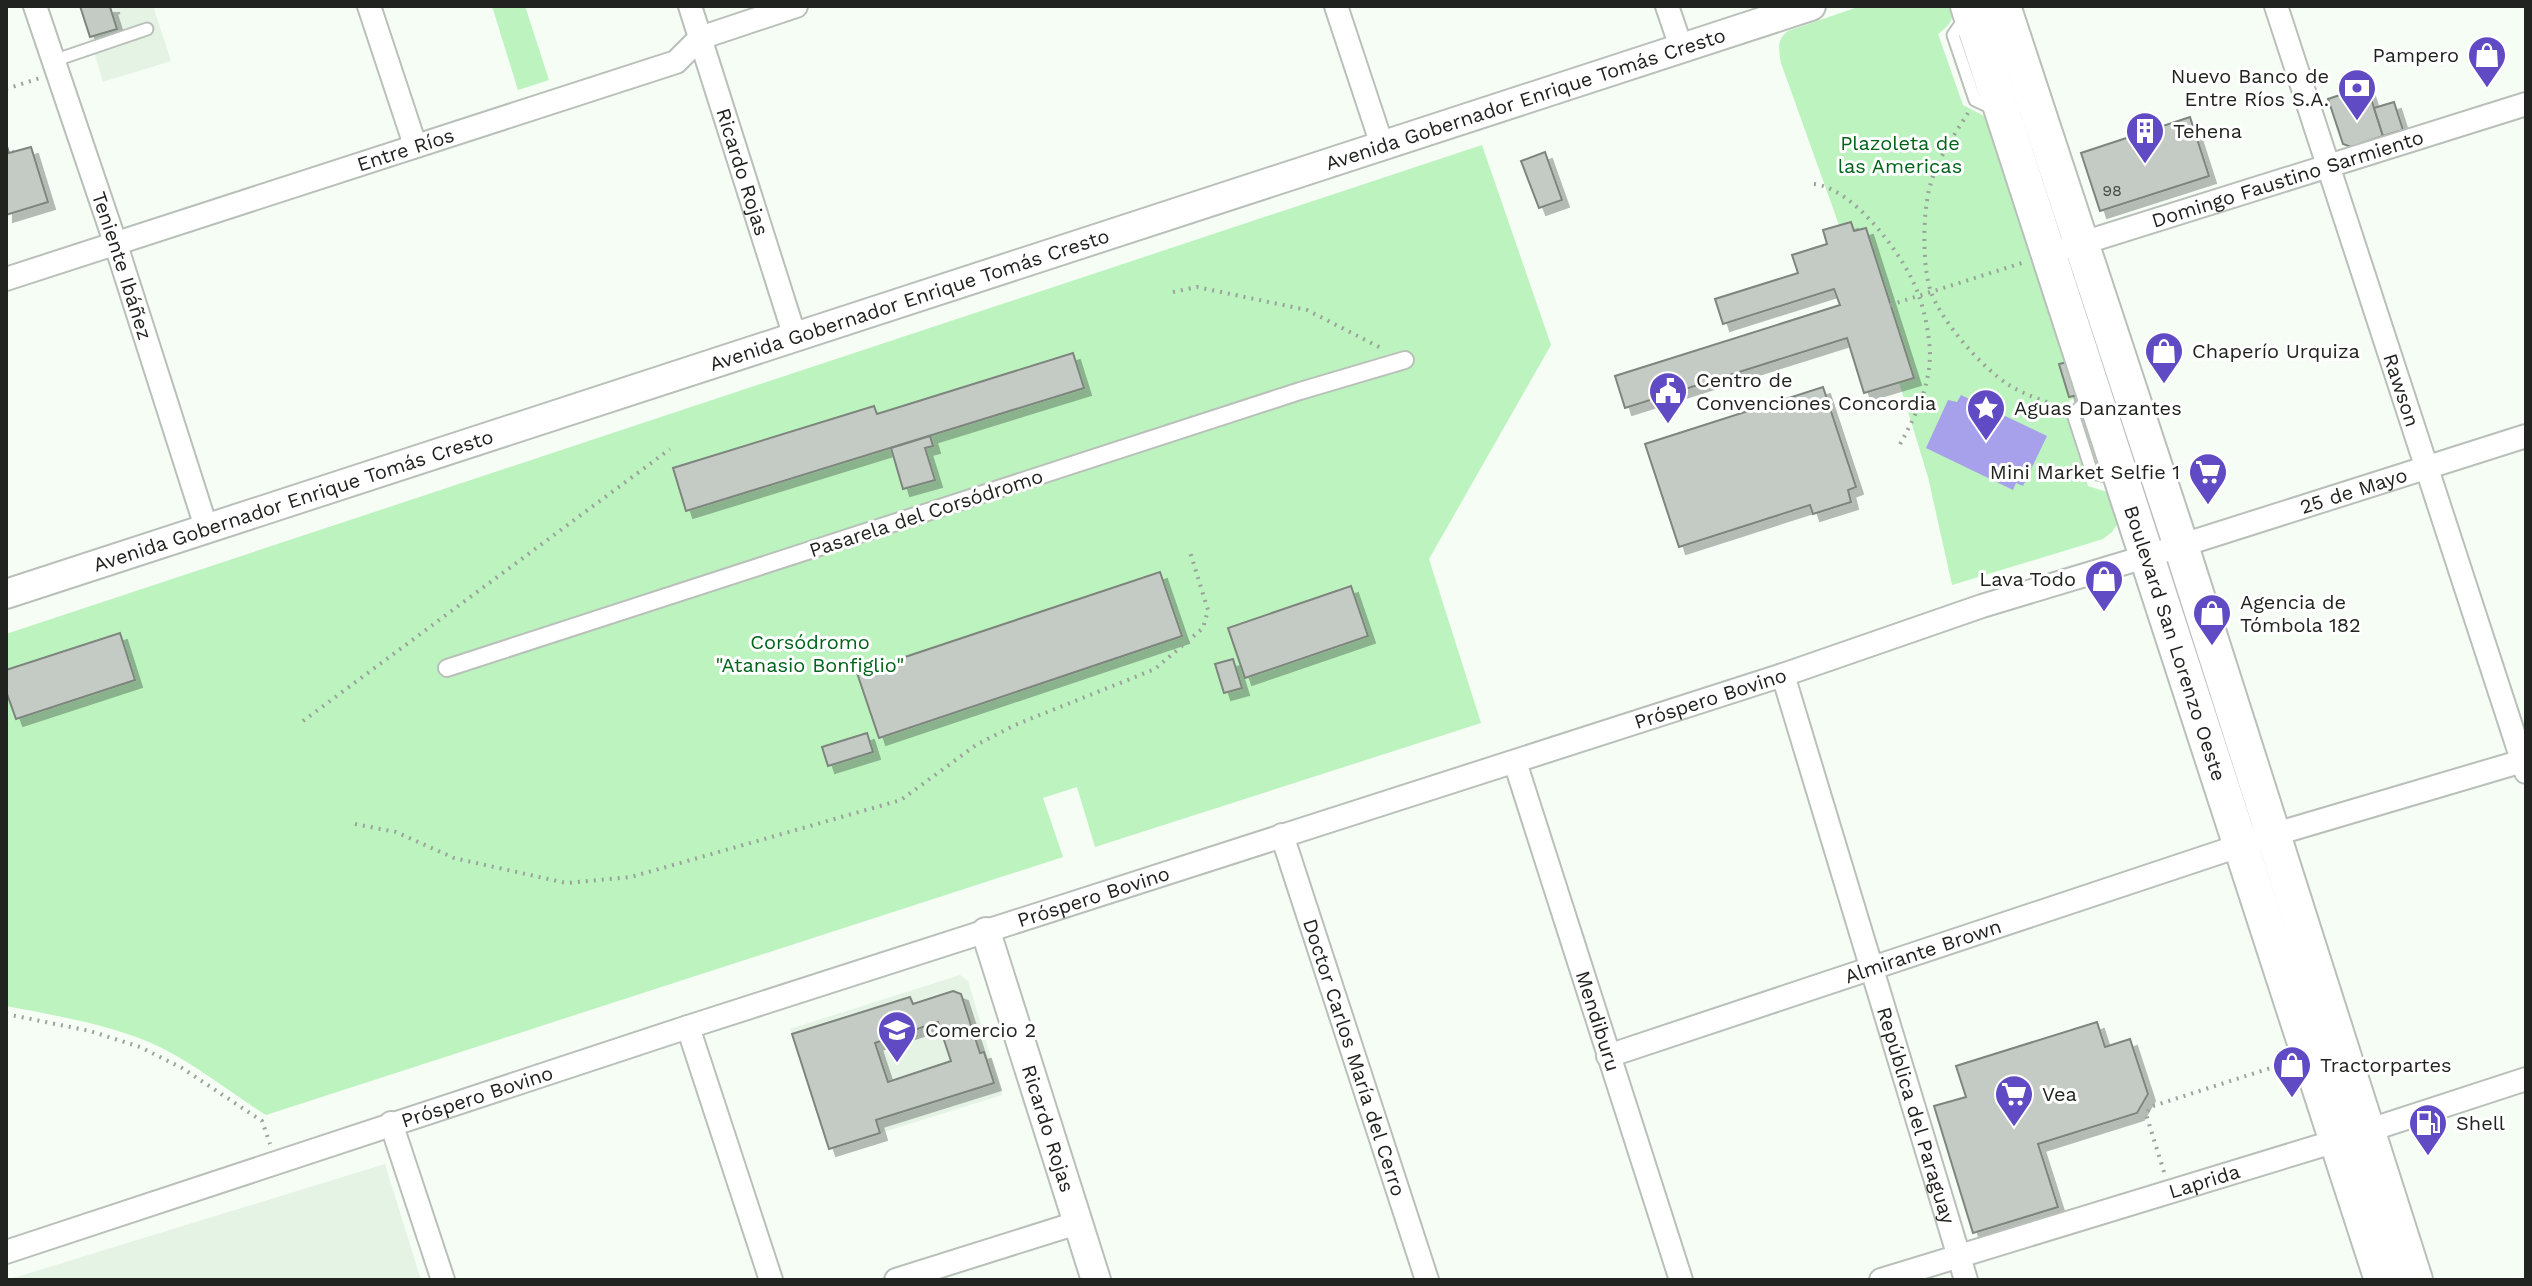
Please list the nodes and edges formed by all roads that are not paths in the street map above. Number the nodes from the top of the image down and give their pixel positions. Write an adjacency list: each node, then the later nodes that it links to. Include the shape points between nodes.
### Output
1 (35, 6): 13 (street, Teniente Ibáñez)
2 (369, 6): 15 (street)
3 (690, 6): 11 (street, Ricardo Rojas)
4 (796, 6): 11 (street, Entre Ríos)
5 (1336, 6): 16 (street)
6 (1667, 6): 12 (street)
7 (1811, 6): 12 (street, Avenida Gobernador Enrique Tomás Cresto)
8 (2276, 6): 17 (street, Rawson)
9 (1980, 7): 19 (main road, Boulevard San Lorenzo Oeste); 19 (main road, Boulevard San Lorenzo Oeste, via 1989,106)
10 (147, 29): 13 (lane)
11 (700, 38): 15 (street, Entre Ríos, via 676,62); 21 (street, Ricardo Rojas)
12 (1681, 47): 16 (street, Avenida Gobernador Enrique Tomás Cresto)
13 (55, 66): 18 (street, Teniente Ibáñez)
14 (2526, 104): 17 (street, Domingo Faustino Sarmiento)
15 (415, 145): 18 (street, Entre Ríos)
16 (1382, 145): 21 (street, Avenida Gobernador Enrique Tomás Cresto)
17 (2329, 166): 19 (street, Domingo Faustino Sarmiento); 24 (street, Rawson)
18 (116, 245): 20 (street, Entre Ríos); 25 (street, Teniente Ibáñez)
19 (2065, 249): 26 (main road, Boulevard San Lorenzo Oeste); 27 (main road, Boulevard San Lorenzo Oeste, via 2084,403 2122,479)
20 (6, 279)
21 (795, 337): 25 (street, Avenida Gobernador Enrique Tomás Cresto)
22 (1405, 360): 29 (street, Pasarela del Corsódromo)
23 (2526, 436): 24 (street, 25 de Mayo)
24 (2427, 467): 26 (street, 25 de Mayo); 32 (street, Rawson)
25 (206, 527): 28 (street, Avenida Gobernador Enrique Tomás Cresto)
26 (2181, 546): 27 (street, Próspero Bovino); 34 (main road, Boulevard San Lorenzo Oeste)
27 (2148, 556): 30 (street, Próspero Bovino); 34 (main road, Boulevard San Lorenzo Oeste)
28 (6, 594)
29 (447, 668)
30 (1783, 675): 31 (street, Próspero Bovino); 36 (street, República del Paraguay)
31 (1515, 762): 33 (street, Próspero Bovino); 38 (street, Mendiburu)
32 (2525, 765): 34 (street, Almirante Brown)
33 (1282, 835): 35 (street, Próspero Bovino); 49 (street, Doctor Carlos María del Cerro)
34 (2256, 841): 36 (street, Almirante Brown); 41 (main road, Boulevard San Lorenzo Oeste); 41 (main road, Boulevard San Lorenzo Oeste, via 2307,1056)
35 (986, 932): 37 (street, Próspero Bovino); 42 (street, Ricardo Rojas)
36 (1872, 970): 38 (street, Almirante Brown); 44 (street, República del Paraguay)
37 (688, 1027): 40 (street, Próspero Bovino); 46 (street)
38 (1608, 1056): 50 (street, Mendiburu)
39 (2526, 1079): 41 (street, Laprida)
40 (391, 1123): 43 (street, Próspero Bovino); 45 (street)
41 (2352, 1136): 44 (street, Laprida); 53 (main road, Boulevard San Lorenzo Oeste); 54 (main road, Boulevard San Lorenzo Oeste)
42 (1077, 1223): 47 (street); 48 (street, Ricardo Rojas)
43 (6, 1252)
44 (1960, 1255): 51 (street, Laprida); 52 (street, República del Paraguay)
45 (443, 1280)
46 (771, 1280)
47 (896, 1280)
48 (1096, 1280)
49 (1427, 1280)
50 (1681, 1280)
51 (1881, 1280)
52 (1966, 1280)
53 (2382, 1280)
54 (2415, 1280)

